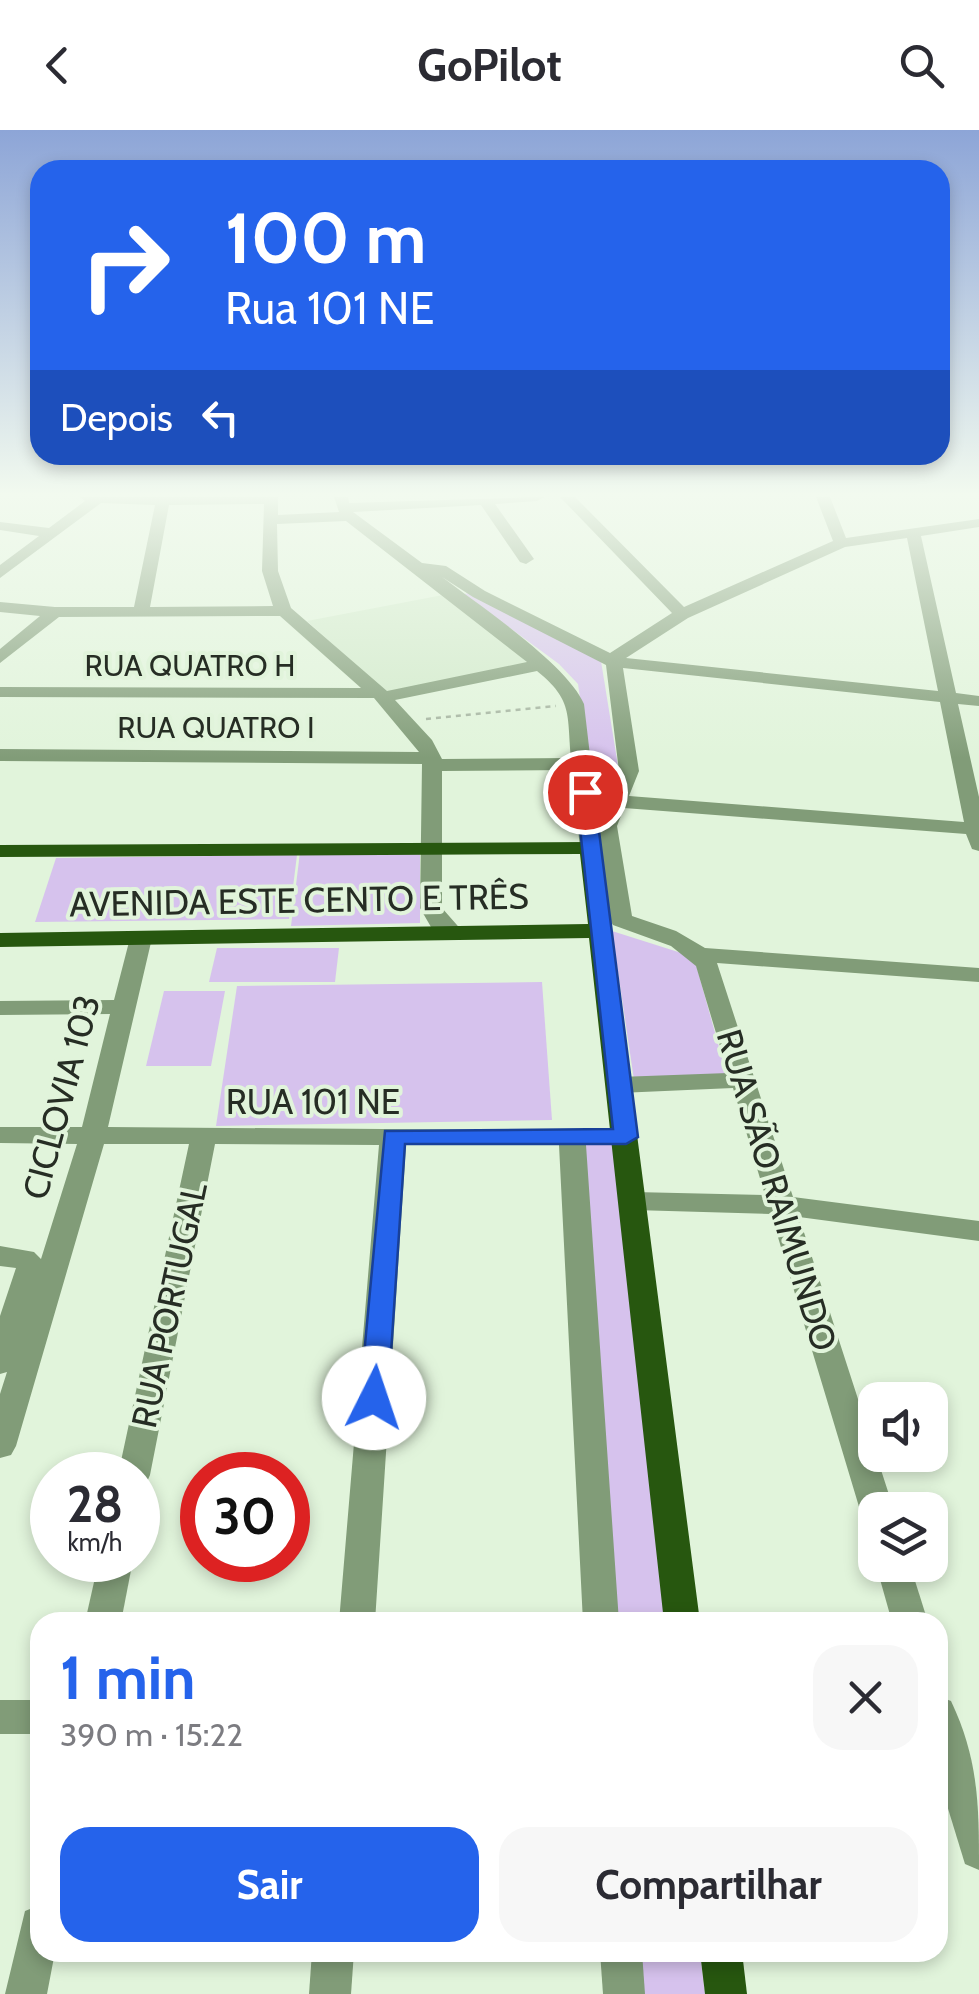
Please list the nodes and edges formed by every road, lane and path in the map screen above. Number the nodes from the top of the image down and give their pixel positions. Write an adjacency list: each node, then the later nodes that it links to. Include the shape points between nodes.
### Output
1 (147, 584): 11 (street)
2 (271, 584): 9 (street)
3 (440, 584): 15 (street)
4 (463, 584): 14 (street)
5 (648, 584): 12 (street)
6 (749, 584): 12 (street)
7 (925, 584): 18 (street)
8 (0, 606): 10 (street)
9 (284, 611): 11 (street); 17 (street)
10 (55, 612): 11 (street); 13 (street)
11 (142, 612)
12 (682, 614): 14 (street)
13 (1, 657)
14 (614, 662): 18 (street); 25 (street, via 630,762)
15 (544, 664): 17 (street, RUA QUATRO H); 20 (street)
16 (0, 692): 17 (street, RUA QUATRO H)
17 (381, 695): 21 (street)
18 (950, 698): 19 (street); 26 (street)
19 (979, 701)
20 (575, 704): 21 (path); 24 (street)
21 (406, 721): 23 (street)
22 (0, 756): 23 (street, RUA QUATRO I)
23 (432, 761): 24 (street, RUA QUATRO I); 27 (street)
24 (583, 764): 28 (street)
25 (616, 801): 26 (street); 30 (street, via 607,826)
26 (977, 837)
27 (431, 847): 28 (main road); 29 (main road); 31 (street, via 432,908)
28 (590, 848): 30 (main road)
29 (0, 852)
30 (606, 924): 31 (main road, AVENIDA ESTE CENTO E TRÊS); 34 (street, via 672,938); 39 (main road)
31 (453, 933): 32 (main road, AVENIDA ESTE CENTO E TRÊS)
32 (141, 938): 33 (main road, AVENIDA ESTE CENTO E TRÊS); 36 (street, CICLOVIA 103)
33 (0, 940)
34 (700, 955): 35 (street); 38 (street, RUA SÃO RAIMUNDO)
35 (979, 975)
36 (124, 1007): 37 (street); 41 (street, CICLOVIA 103)
37 (0, 1008)
38 (742, 1080): 39 (street); 47 (street, RUA SÃO RAIMUNDO)
39 (619, 1085): 45 (main road)
40 (0, 1135): 41 (street, RUA 101 NE)
41 (93, 1135): 42 (street, RUA 101 NE); 50 (street, CICLOVIA 103)
42 (204, 1135): 43 (street, RUA 101 NE); 53 (street, RUA PORTUGAL)
43 (393, 1136): 44 (street, RUA 101 NE); 58 (street)
44 (572, 1137): 45 (street, RUA 101 NE); 59 (street)
45 (626, 1137): 46 (main road)
46 (634, 1201): 47 (street); 60 (main road)
47 (780, 1205): 48 (street); 54 (street, RUA SÃO RAIMUNDO)
48 (979, 1231)
49 (0, 1256): 50 (street, via 30,1266)
50 (26, 1320): 51 (street); 52 (street, CICLOVIA 103)
51 (0, 1363)
52 (0, 1446)
53 (139, 1452)
54 (870, 1492)
55 (111, 1582): 57 (street)
56 (898, 1582): 61 (street)
57 (105, 1612)
58 (358, 1612)
59 (600, 1612)
60 (681, 1612)
61 (907, 1612)
62 (0, 1717): 63 (street)
63 (30, 1717)
64 (948, 1747): 65 (street)
65 (979, 1851)
66 (32, 1962): 70 (street)
67 (332, 1962): 71 (street)
68 (622, 1962): 72 (street)
69 (722, 1962): 73 (main road)
70 (26, 1994)
71 (330, 1994)
72 (624, 1994)
73 (726, 1994)

